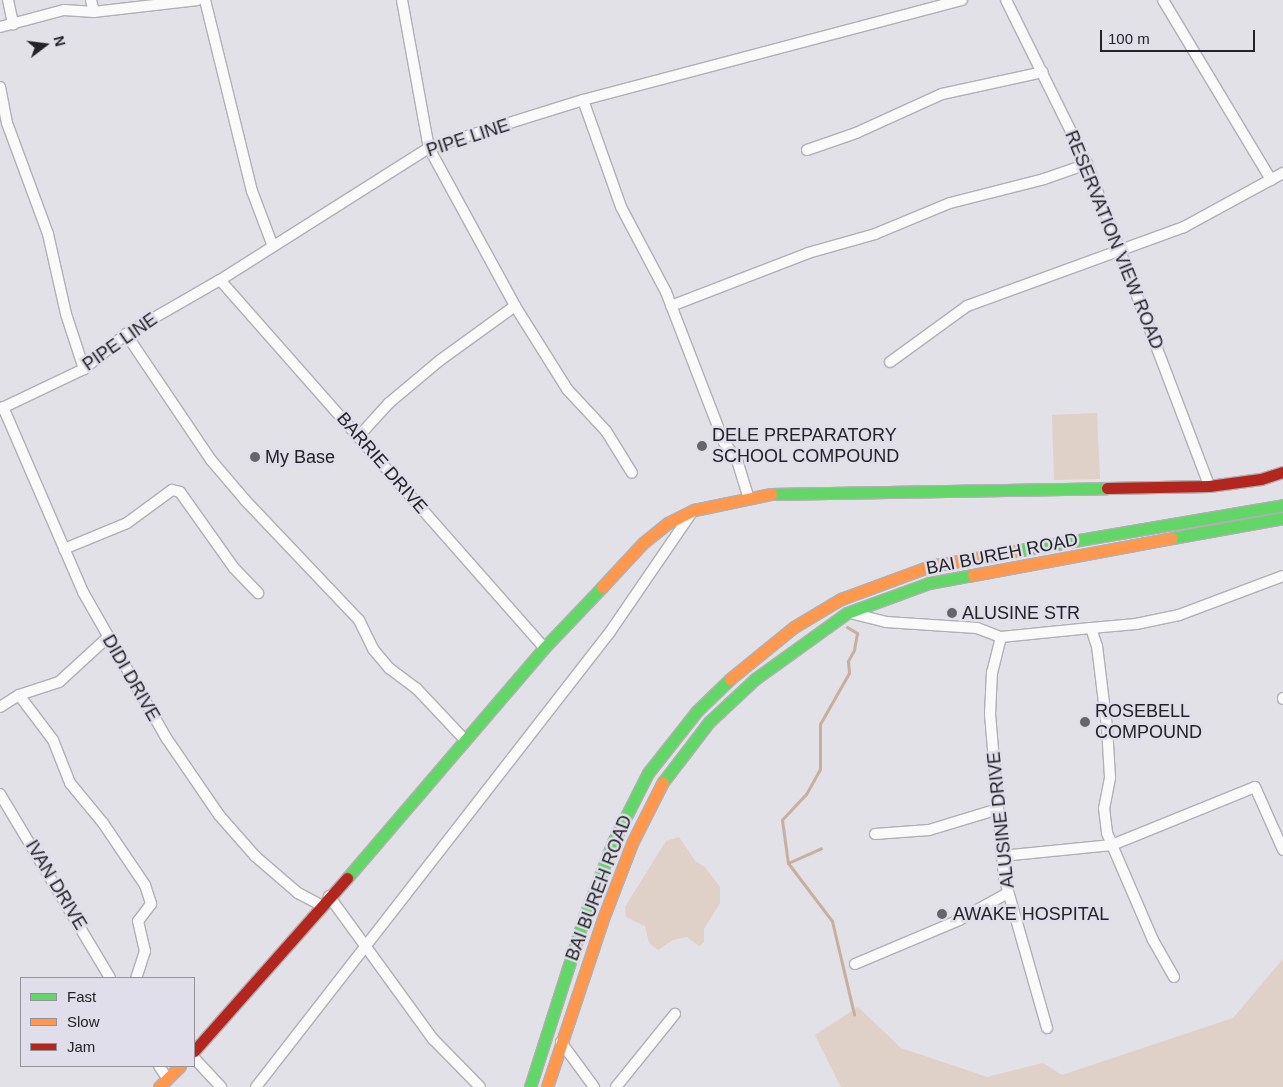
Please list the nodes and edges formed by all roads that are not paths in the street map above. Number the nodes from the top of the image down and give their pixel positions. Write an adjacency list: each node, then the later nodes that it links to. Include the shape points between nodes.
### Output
1 (8, 0): 10 (street)
2 (91, 0): 9 (street)
3 (198, 0): 9 (street)
4 (205, 0): 20 (street, via 252,191)
5 (402, 0): 15 (street)
6 (962, 0): 14 (street, PIPE LINE)
7 (1006, 0): 12 (street, RESERVATION VIEW ROAD)
8 (1163, 0): 19 (street)
9 (94, 12): 10 (street, via 64,10)
10 (13, 24): 11 (street)
11 (0, 27)
12 (1043, 72): 16 (street, via 942,94 856,134); 17 (street, RESERVATION VIEW ROAD)
13 (0, 87): 27 (street, via 7,123 48,234 66,314)
14 (583, 100): 15 (street, PIPE LINE); 24 (street, via 621,208)
15 (429, 148): 20 (street, PIPE LINE); 23 (street)
16 (807, 150)
17 (1087, 164): 21 (street, RESERVATION VIEW ROAD); 24 (street, via 1044,179 950,203 876,234 808,253)
18 (1283, 173): 19 (street)
19 (1271, 180): 21 (street, via 1184,227)
20 (272, 244): 22 (street, PIPE LINE)
21 (1120, 250): 26 (street, via 967,306); 32 (street, RESERVATION VIEW ROAD)
22 (220, 280): 25 (street, PIPE LINE); 29 (street, BARRIE DRIVE)
23 (515, 306): 29 (street, via 389,403); 31 (street, via 567,389 606,431)
24 (671, 306): 33 (street, via 724,442 737,460)
25 (126, 334): 27 (street, PIPE LINE); 47 (street, via 212,460 245,500 359,620 373,649 389,668 417,689)
26 (890, 362)
27 (84, 369): 28 (street, PIPE LINE)
28 (1, 408): 37 (street, DIDI DRIVE)
29 (359, 436): 44 (street, BARRIE DRIVE)
30 (1283, 472): 32 (main road, via 1262,479)
31 (632, 473)
32 (1209, 486): 33 (main road, via 781,493)
33 (748, 497): 35 (main road)
34 (1283, 505): 74 (main road, BAI BUREH ROAD, via 930,566 841,599 794,627 747,662 697,711 648,773 613,842 585,915)
35 (694, 510): 44 (main road, via 668,523 643,543); 57 (street, via 610,632)
36 (1283, 518): 40 (main road, BAI BUREH ROAD, via 928,583)
37 (64, 549): 39 (street, via 127,523 172,490 180,492 234,568); 43 (street, DIDI DRIVE)
38 (1283, 576): 41 (street, via 1179,615 1136,624)
39 (258, 593)
40 (847, 613): 42 (street, via 886,622 977,628); 64 (main road, BAI BUREH ROAD, via 748,685 708,722 664,778 632,844)
41 (1091, 628): 42 (street); 51 (street, via 1097,646 1107,728 1110,778 1104,808)
42 (1001, 637): 49 (street, ALUSINE DRIVE, via 992,672 990,714)
43 (107, 638): 45 (street, via 59,682); 56 (street, DIDI DRIVE, via 167,739 219,816 255,856 298,892)
44 (544, 648): 47 (main road)
45 (19, 695): 46 (street); 60 (street, via 53,740 70,783 103,823 145,885 151,904 138,921 145,951)
46 (0, 707)
47 (466, 741): 55 (main road)
48 (0, 794): 59 (street, IVAN DRIVE)
49 (998, 809): 50 (street, via 929,830); 53 (street, ALUSINE DRIVE)
50 (875, 834)
51 (1112, 845): 52 (street, via 1168,820 1205,810 1254,787); 53 (street); 61 (street, via 1152,940)
52 (1283, 850)
53 (1002, 856): 54 (street, ALUSINE DRIVE)
54 (1008, 893): 58 (street, via 959,920); 63 (street, ALUSINE DRIVE)
55 (329, 896): 56 (main road); 57 (street)
56 (321, 905): 65 (main road)
57 (364, 948): 72 (street); 73 (street, via 433,1039)
58 (855, 964)
59 (109, 977)
60 (136, 977)
61 (1174, 977)
62 (675, 1014): 77 (street)
63 (1047, 1028)
64 (561, 1042): 75 (main road, BAI BUREH ROAD); 76 (street)
65 (195, 1051)
66 (195, 1059): 71 (street)
67 (160, 1067): 69 (street)
68 (179, 1067): 69 (main road)
69 (167, 1078): 70 (main road)
70 (159, 1087)
71 (221, 1087)
72 (256, 1087)
73 (480, 1087)
74 (530, 1087)
75 (547, 1087)
76 (594, 1087)
77 (616, 1087)

